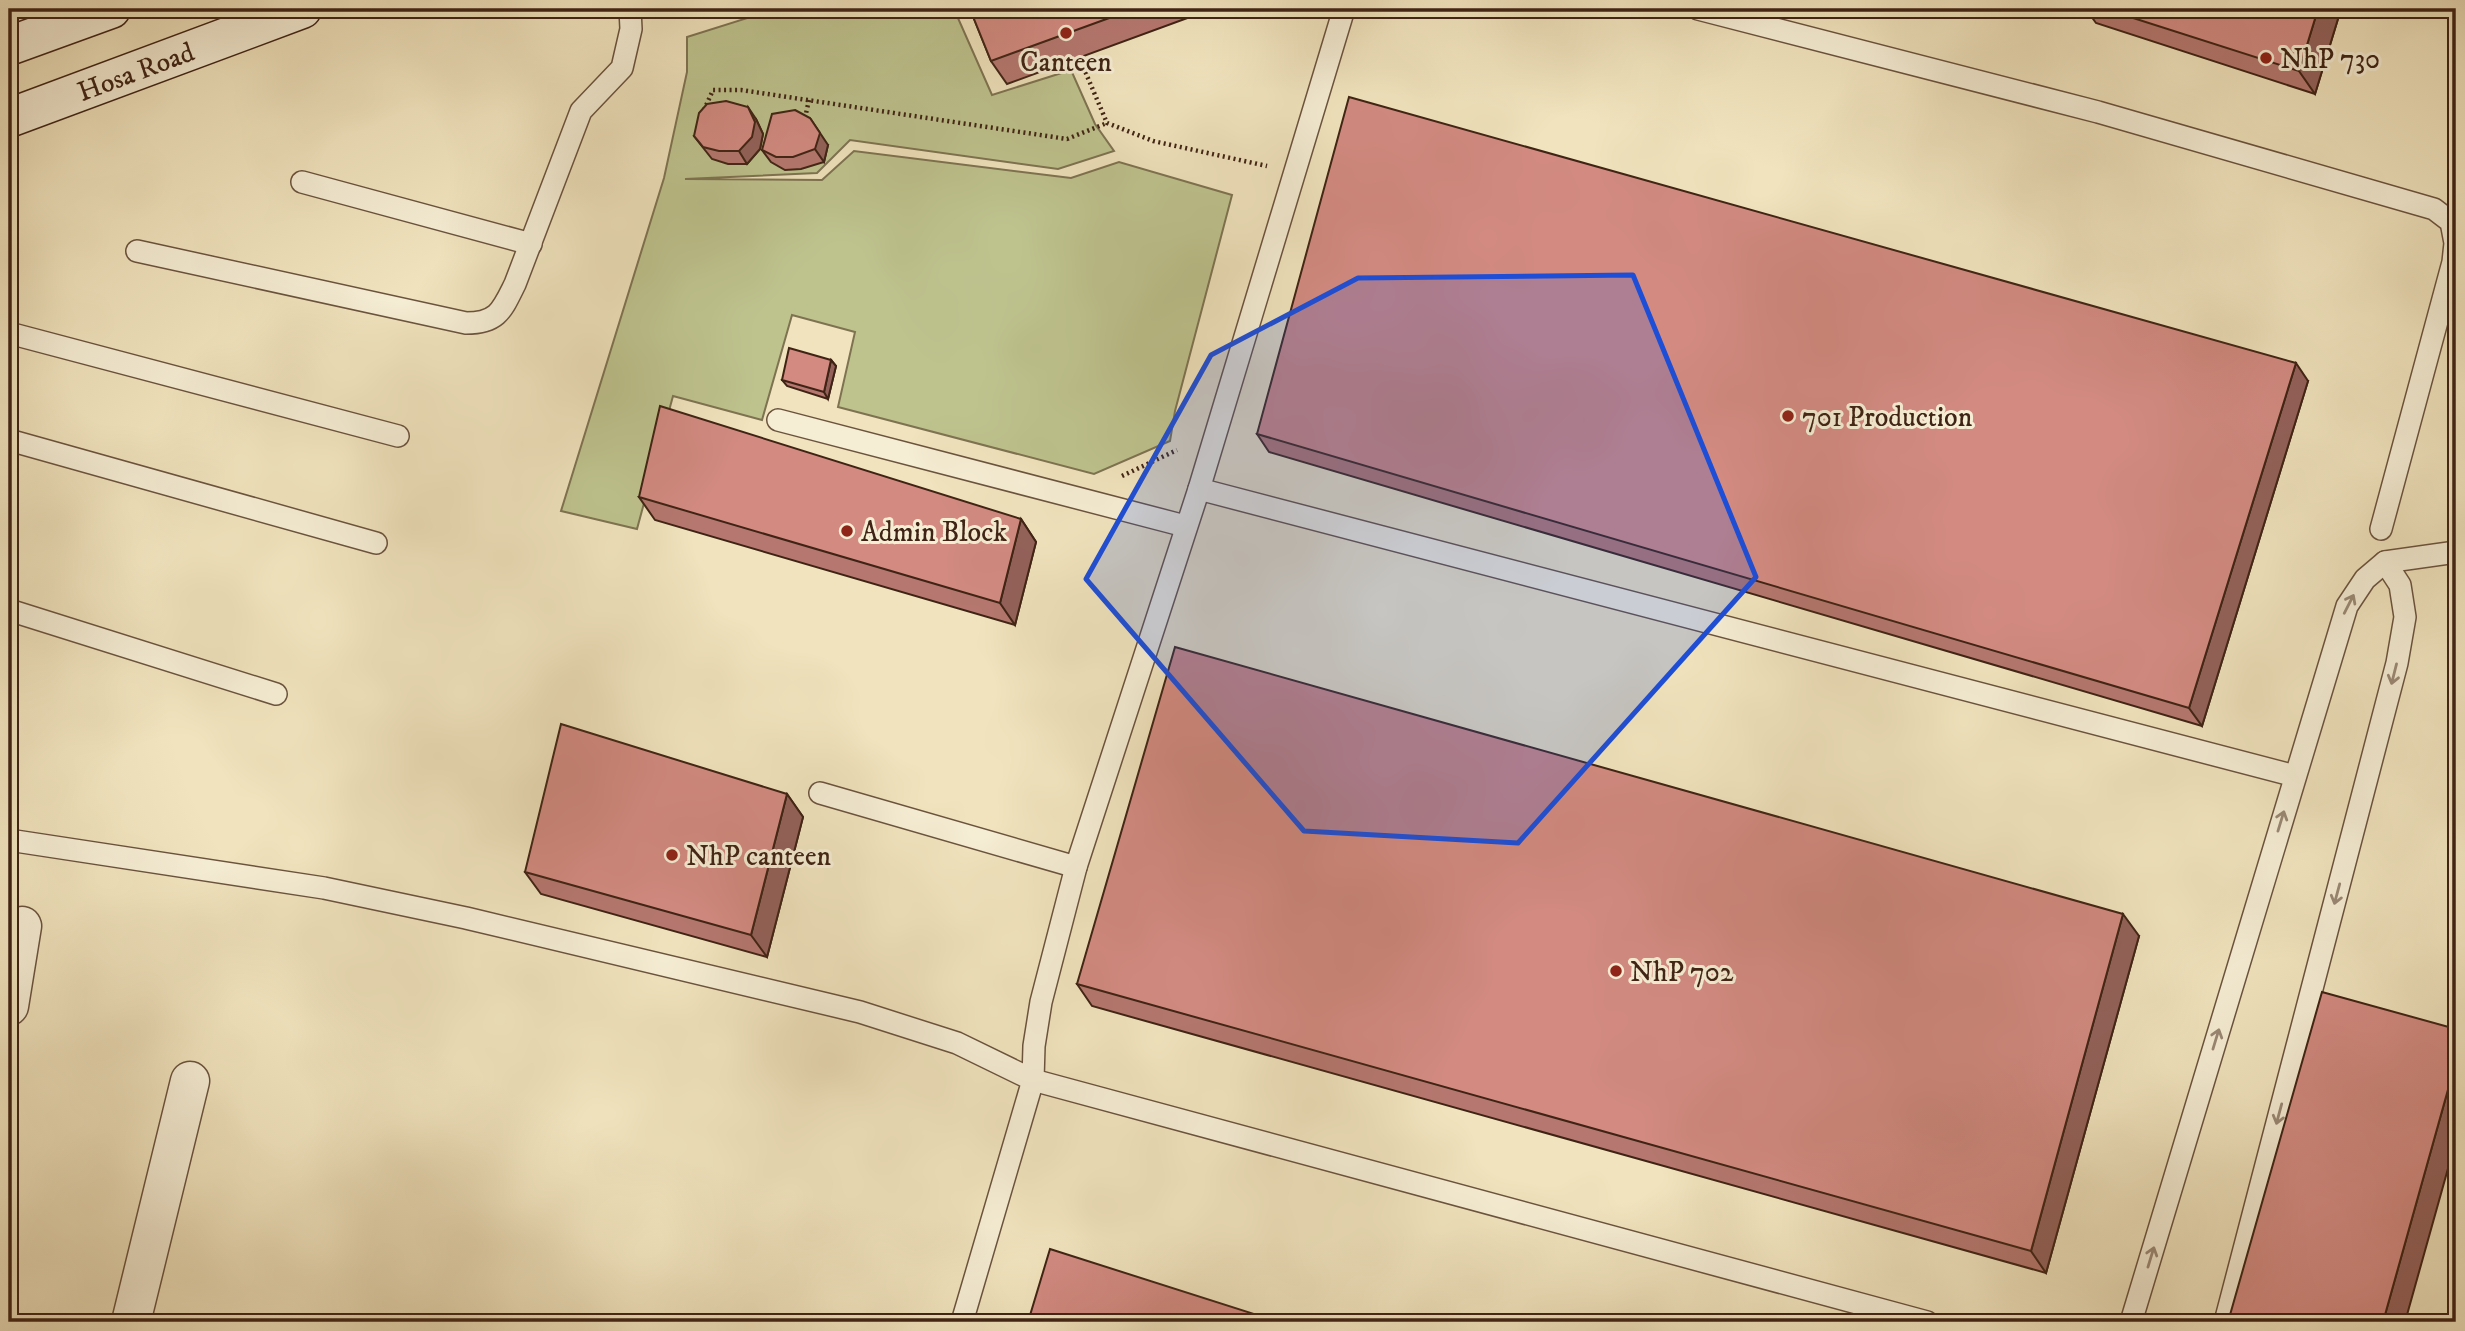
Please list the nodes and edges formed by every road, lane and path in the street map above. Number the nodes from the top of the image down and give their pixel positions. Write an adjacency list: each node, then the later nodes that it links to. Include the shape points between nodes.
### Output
1 (111, 9): 6 (main road)
2 (302, 9): 10 (main road, Hosa Road)
3 (630, 9): 15 (lane, via 631,29 622,68 581,111)
4 (1344, 9): 23 (lane)
5 (1698, 9): 25 (lane, via 2098,113 2434,209 2451,222 2453,262)
6 (9, 46)
7 (1079, 57): 12 (path)
8 (808, 100): 9 (path, via 713,90); 11 (path); 12 (path, via 1067,139)
9 (702, 114)
10 (9, 118)
11 (804, 122)
12 (1107, 122): 13 (path, via 1153,141 1268,166)
13 (1264, 180)
14 (302, 182): 15 (lane)
15 (531, 244): 16 (lane, via 502,309 482,323)
16 (136, 251)
17 (9, 333): 19 (lane)
18 (778, 420): 24 (lane)
19 (398, 436)
20 (9, 440): 26 (lane)
21 (1186, 446): 22 (path)
22 (1119, 478)
23 (1199, 488): 24 (lane); 31 (lane)
24 (1185, 526): 34 (lane)
25 (2381, 530)
26 (376, 543)
27 (2456, 552): 28 (lane)
28 (2385, 562): 31 (lane, one-way to 28, via 2347,606 2365,579); 43 (lane, one-way to 43, via 2400,584 2405,617 2397,663)
29 (9, 610): 30 (lane)
30 (276, 694)
31 (2295, 776): 42 (lane, one-way to 31)
32 (820, 793): 34 (lane)
33 (9, 839): 37 (lane, via 324,888 466,918 860,1012 957,1043)
34 (1076, 867): 37 (lane, via 1041,1002)
35 (22, 926): 36 (main road)
36 (9, 1006)
37 (1033, 1080): 40 (lane); 41 (lane)
38 (190, 1081): 39 (main road)
39 (131, 1322)
40 (962, 1322)
41 (1927, 1322)
42 (2131, 1322)
43 (2225, 1322)

